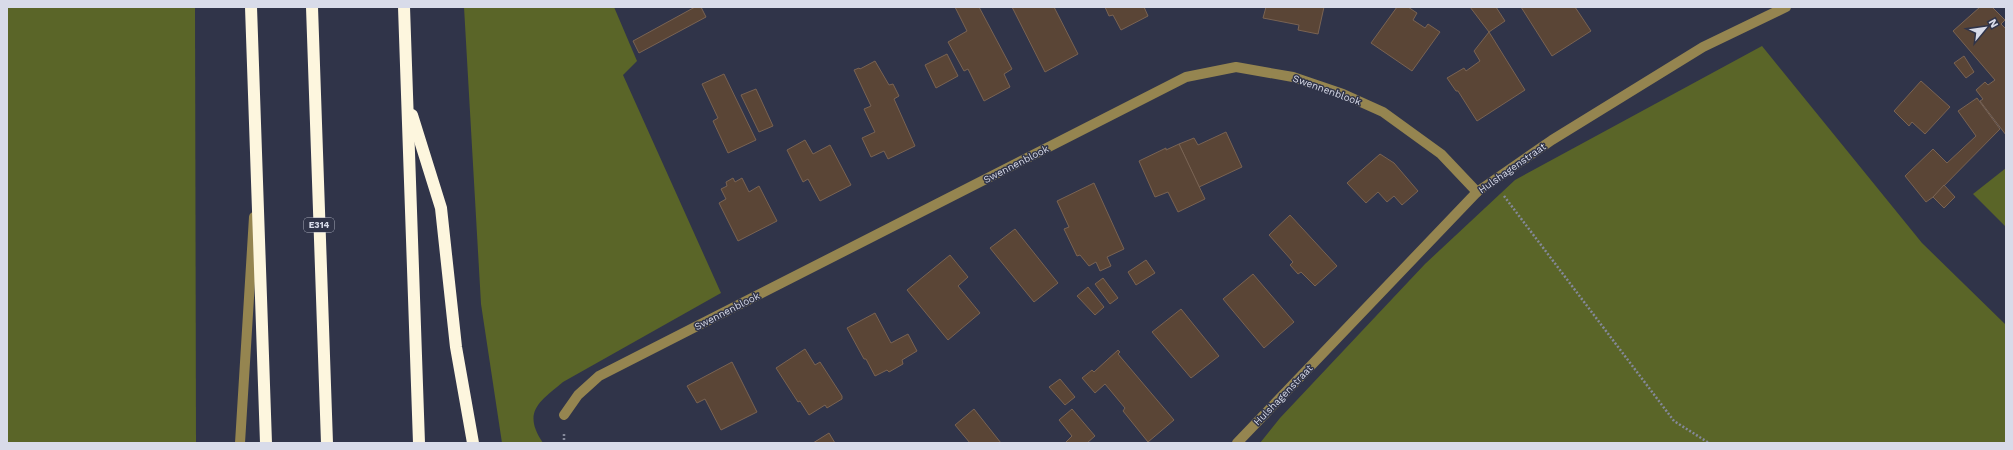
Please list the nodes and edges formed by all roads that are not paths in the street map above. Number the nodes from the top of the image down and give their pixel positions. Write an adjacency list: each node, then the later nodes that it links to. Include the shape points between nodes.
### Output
1 (251, 7): 6 (highway)
2 (312, 7): 11 (highway, E314)
3 (404, 7): 5 (highway)
4 (1786, 7): 7 (street, Hulshagenstraat, via 1703,47 1552,140)
5 (407, 100): 12 (highway); 13 (highway, via 441,208 456,347)
6 (256, 181): 9 (street); 10 (highway)
7 (1477, 192): 8 (street, Swennenblook, via 1441,154 1383,112 1343,94 1293,77 1236,67 1186,76 599,376 578,396); 14 (street, Hulshagenstraat)
8 (564, 415)
9 (240, 443)
10 (266, 443)
11 (327, 443)
12 (419, 443)
13 (473, 443)
14 (1237, 443)

